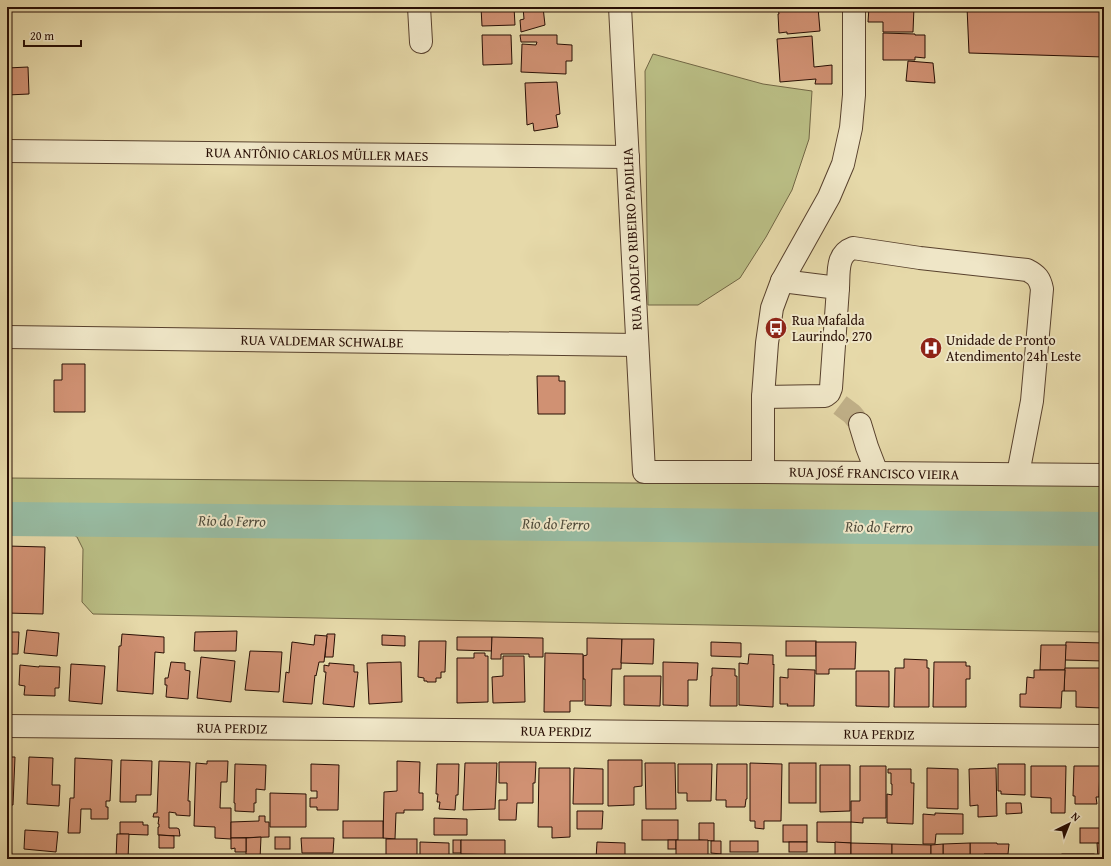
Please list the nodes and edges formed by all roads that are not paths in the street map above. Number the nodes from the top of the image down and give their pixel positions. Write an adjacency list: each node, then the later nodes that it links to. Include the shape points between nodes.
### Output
1 (419, 7): 4 (street)
2 (620, 7): 6 (street, RUA ADOLFO RIBEIRO PADILHA)
3 (854, 7): 7 (street, via 854,95 851,128 843,164 829,198)
4 (421, 42)
5 (7, 151): 6 (street, RUA ANTÔNIO CARLOS MÜLLER MAES)
6 (628, 157): 10 (street, RUA ADOLFO RIBEIRO PADILHA)
7 (782, 280): 8 (street); 11 (street, via 772,308)
8 (838, 288): 11 (street, via 829,393 832,401); 16 (street, via 840,259 847,250 853,248 1027,270 1036,274 1042,289 1032,401)
9 (7, 337): 10 (street, RUA VALDEMAR SCHWALBE)
10 (638, 345): 13 (street, RUA ADOLFO RIBEIRO PADILHA)
11 (763, 397): 14 (street)
12 (860, 424): 15 (street)
13 (644, 472): 14 (street, RUA JOSÉ FRANCISCO VIEIRA)
14 (763, 472): 15 (street, RUA JOSÉ FRANCISCO VIEIRA)
15 (877, 473): 16 (street, RUA JOSÉ FRANCISCO VIEIRA)
16 (1018, 474): 17 (street, RUA JOSÉ FRANCISCO VIEIRA)
17 (1104, 475)
18 (7, 726): 19 (street, RUA PERDIZ)
19 (1104, 736)

